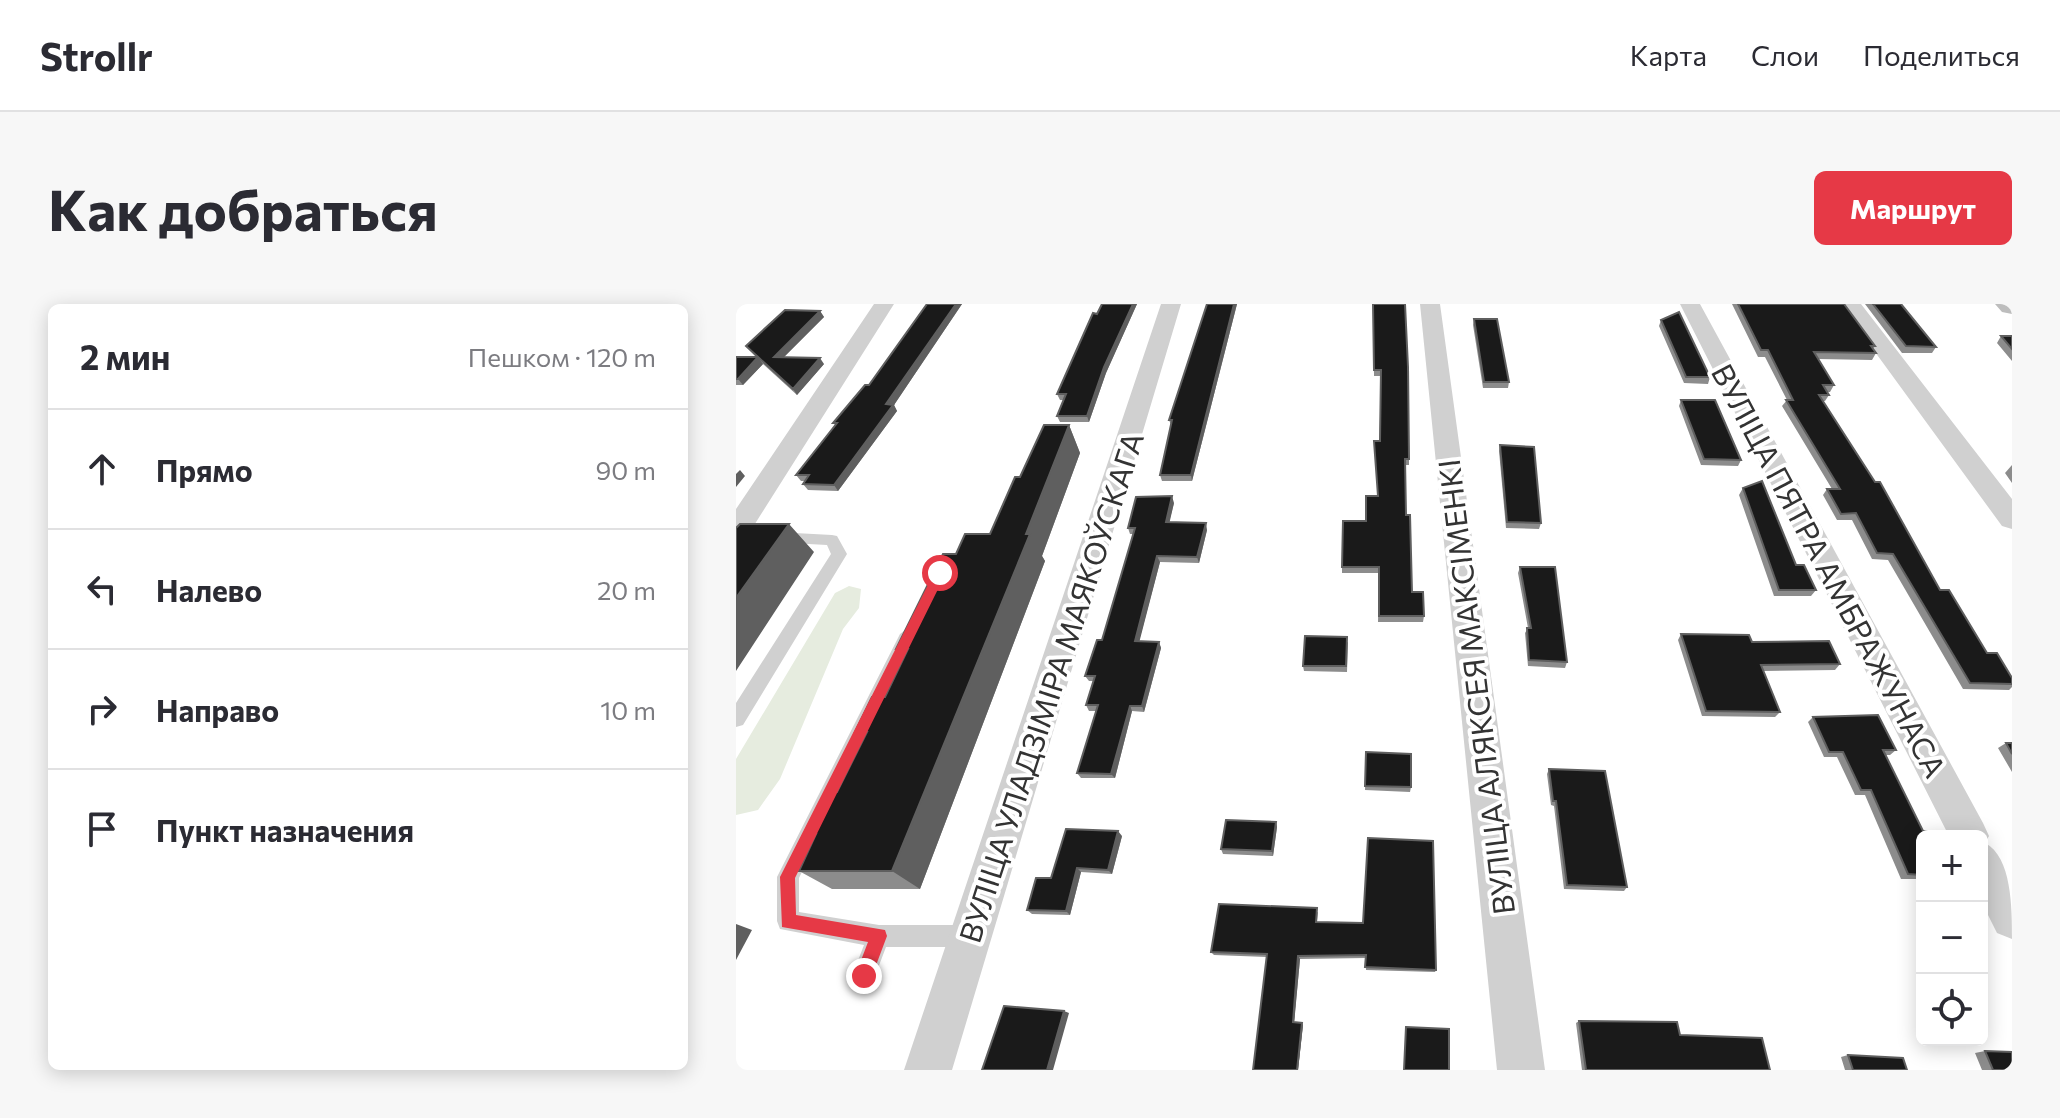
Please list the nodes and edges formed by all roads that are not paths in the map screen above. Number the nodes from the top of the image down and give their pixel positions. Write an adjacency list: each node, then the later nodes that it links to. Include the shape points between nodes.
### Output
1 (884, 304): 7 (street)
2 (1171, 304): 14 (street, ВУЛІЦА УЛАДЗІМІРА МАЯКОЎСКАГА)
3 (1430, 304): 17 (street, ВУЛІЦА АЛЯКСЕЯ МАКСІМЕНКІ)
4 (1690, 304): 10 (street, ВУЛІЦА ПЯТРА АМБРАЖУНАСА)
5 (1850, 304): 6 (street)
6 (2012, 519)
7 (736, 533): 9 (lane, via 832,540 839,554)
8 (919, 614): 13 (lane, via 788,877 788,921)
9 (736, 719)
10 (1966, 830)
11 (1988, 872): 12 (street)
12 (2012, 918)
13 (879, 936): 14 (lane); 15 (lane)
14 (971, 936): 16 (street, ВУЛІЦА УЛАДЗІМІРА МАЯКОЎСКАГА)
15 (864, 976)
16 (928, 1070)
17 (1521, 1070)

